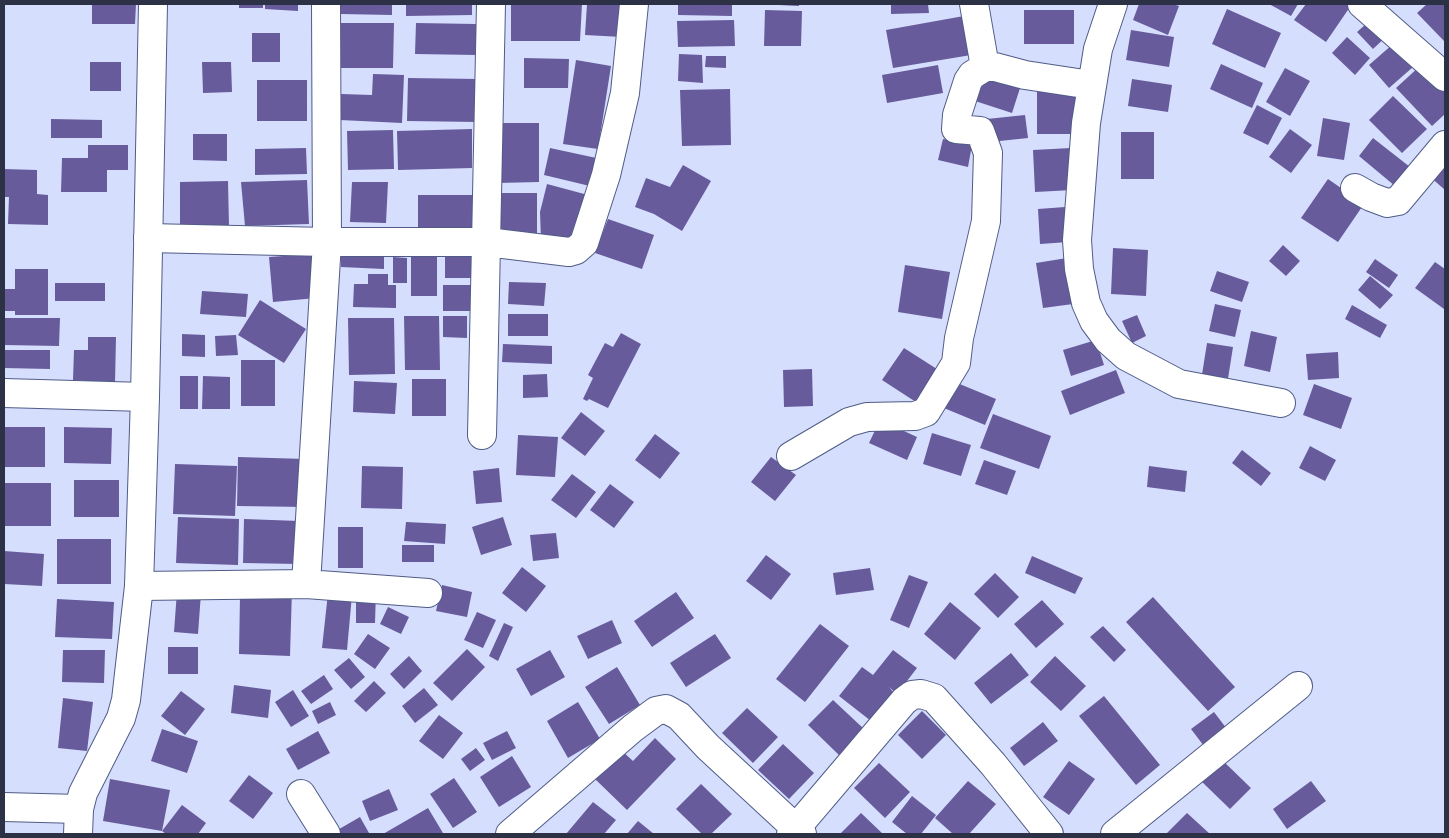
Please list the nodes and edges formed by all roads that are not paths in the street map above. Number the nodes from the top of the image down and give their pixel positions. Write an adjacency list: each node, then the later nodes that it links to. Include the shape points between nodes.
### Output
1 (153, 4): 13 (street)
2 (326, 4): 14 (street)
3 (491, 4): 15 (street)
4 (634, 4): 15 (street, via 625,93 606,175 584,243 570,252)
5 (974, 4): 8 (street)
6 (1114, 4): 10 (street, via 1098,49)
7 (1362, 4): 9 (street)
8 (985, 67): 10 (street); 20 (street, via 968,81 957,115 956,129 980,131 988,153 986,222 956,363 926,412 915,416 867,417 849,422)
9 (1445, 77)
10 (1091, 85): 18 (street, via 1077,240 1081,287 1094,321 1126,356 1179,384)
11 (1445, 145): 12 (street, via 1398,201 1387,203)
12 (1355, 188)
13 (148, 238): 14 (street); 17 (street)
14 (327, 242): 15 (street); 21 (street)
15 (487, 242): 19 (street)
16 (4, 393): 17 (street)
17 (145, 397): 22 (street)
18 (1281, 402)
19 (482, 435)
20 (792, 456)
21 (306, 584): 22 (street); 23 (street)
22 (139, 586): 27 (street, via 126,700 121,718 83,793)
23 (428, 593)
24 (1298, 686): 32 (street)
25 (301, 794): 30 (street)
26 (4, 807): 27 (street)
27 (78, 822)
28 (518, 832): 29 (street, via 639,723 656,711 666,709 679,716)
29 (796, 832): 31 (street, via 904,701 912,695 921,694 934,698)
30 (326, 834)
31 (1049, 834)
32 (1115, 834)

